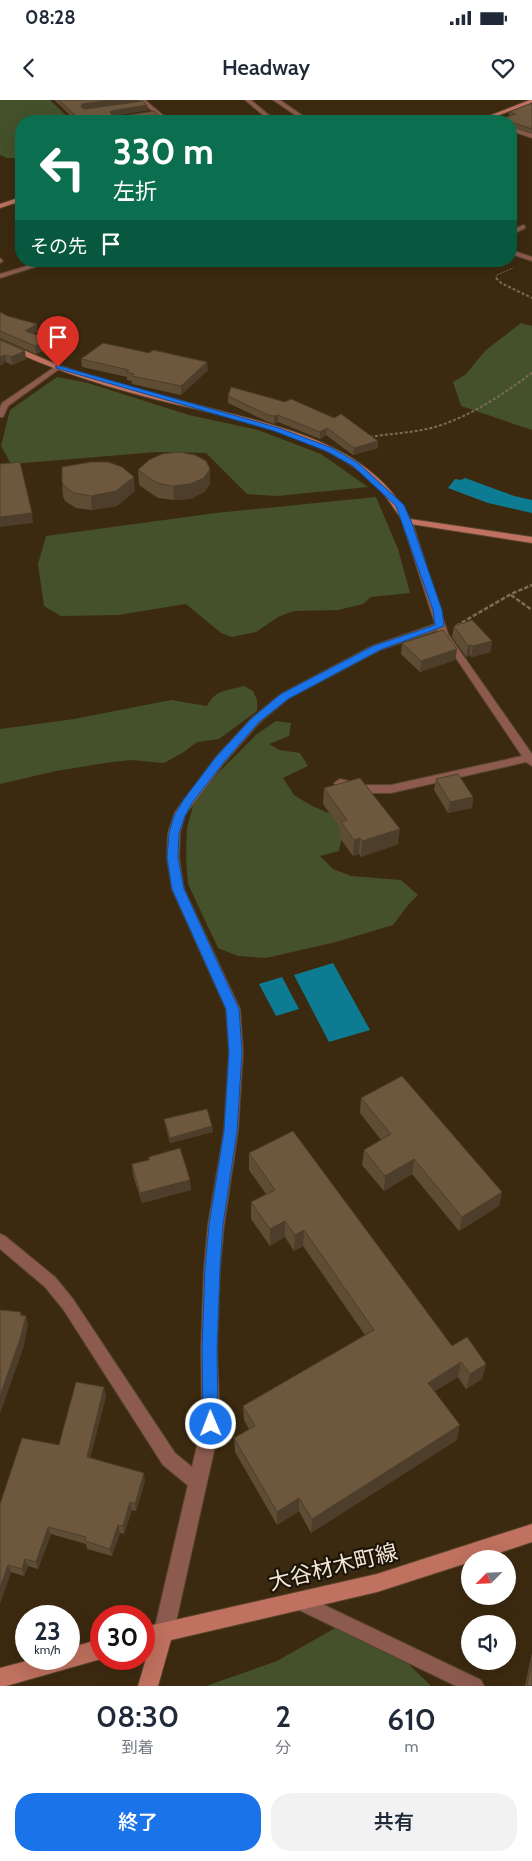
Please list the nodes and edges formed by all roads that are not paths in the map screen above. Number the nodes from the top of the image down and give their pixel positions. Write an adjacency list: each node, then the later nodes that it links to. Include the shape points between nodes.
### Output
1 (276, 100): 10 (street)
2 (250, 101): 3 (street); 9 (street)
3 (261, 101)
4 (532, 101): 11 (street)
5 (141, 102): 6 (street)
6 (156, 112): 7 (lane); 8 (street)
7 (148, 113)
8 (159, 115)
9 (266, 115)
10 (298, 115)
11 (496, 115)
12 (517, 131): 13 (street)
13 (530, 134)
14 (15, 200): 15 (street)
15 (0, 206)
16 (523, 227): 17 (lane)
17 (517, 230)
18 (517, 254): 19 (lane)
19 (532, 259)
20 (31, 267): 21 (lane)
21 (0, 276)
22 (0, 342): 23 (street)
23 (58, 367): 24 (lane, via 5,405); 25 (street, via 277,429 329,449 356,465 384,489 400,505)
24 (0, 413)
25 (407, 521): 26 (street); 27 (street)
26 (532, 540)
27 (441, 630): 28 (street); 31 (street, via 376,648 285,696 256,720 220,760 188,801 174,833 173,858 178,889 232,1009 236,1052 231,1131 212,1268 211,1424)
28 (531, 760): 29 (street, via 391,789 366,789)
29 (340, 783)
30 (0, 1240): 31 (lane, via 50,1282 68,1304 169,1459)
31 (196, 1482): 34 (street)
32 (532, 1533): 33 (street, 大谷材木町線, via 377,1582)
33 (297, 1601): 34 (street, 大谷材木町線); 39 (lane)
34 (164, 1631): 35 (street, 大谷材木町線); 38 (street)
35 (155, 1634)
36 (29, 1670): 37 (street)
37 (0, 1678)
38 (148, 1686)
39 (475, 1686)

